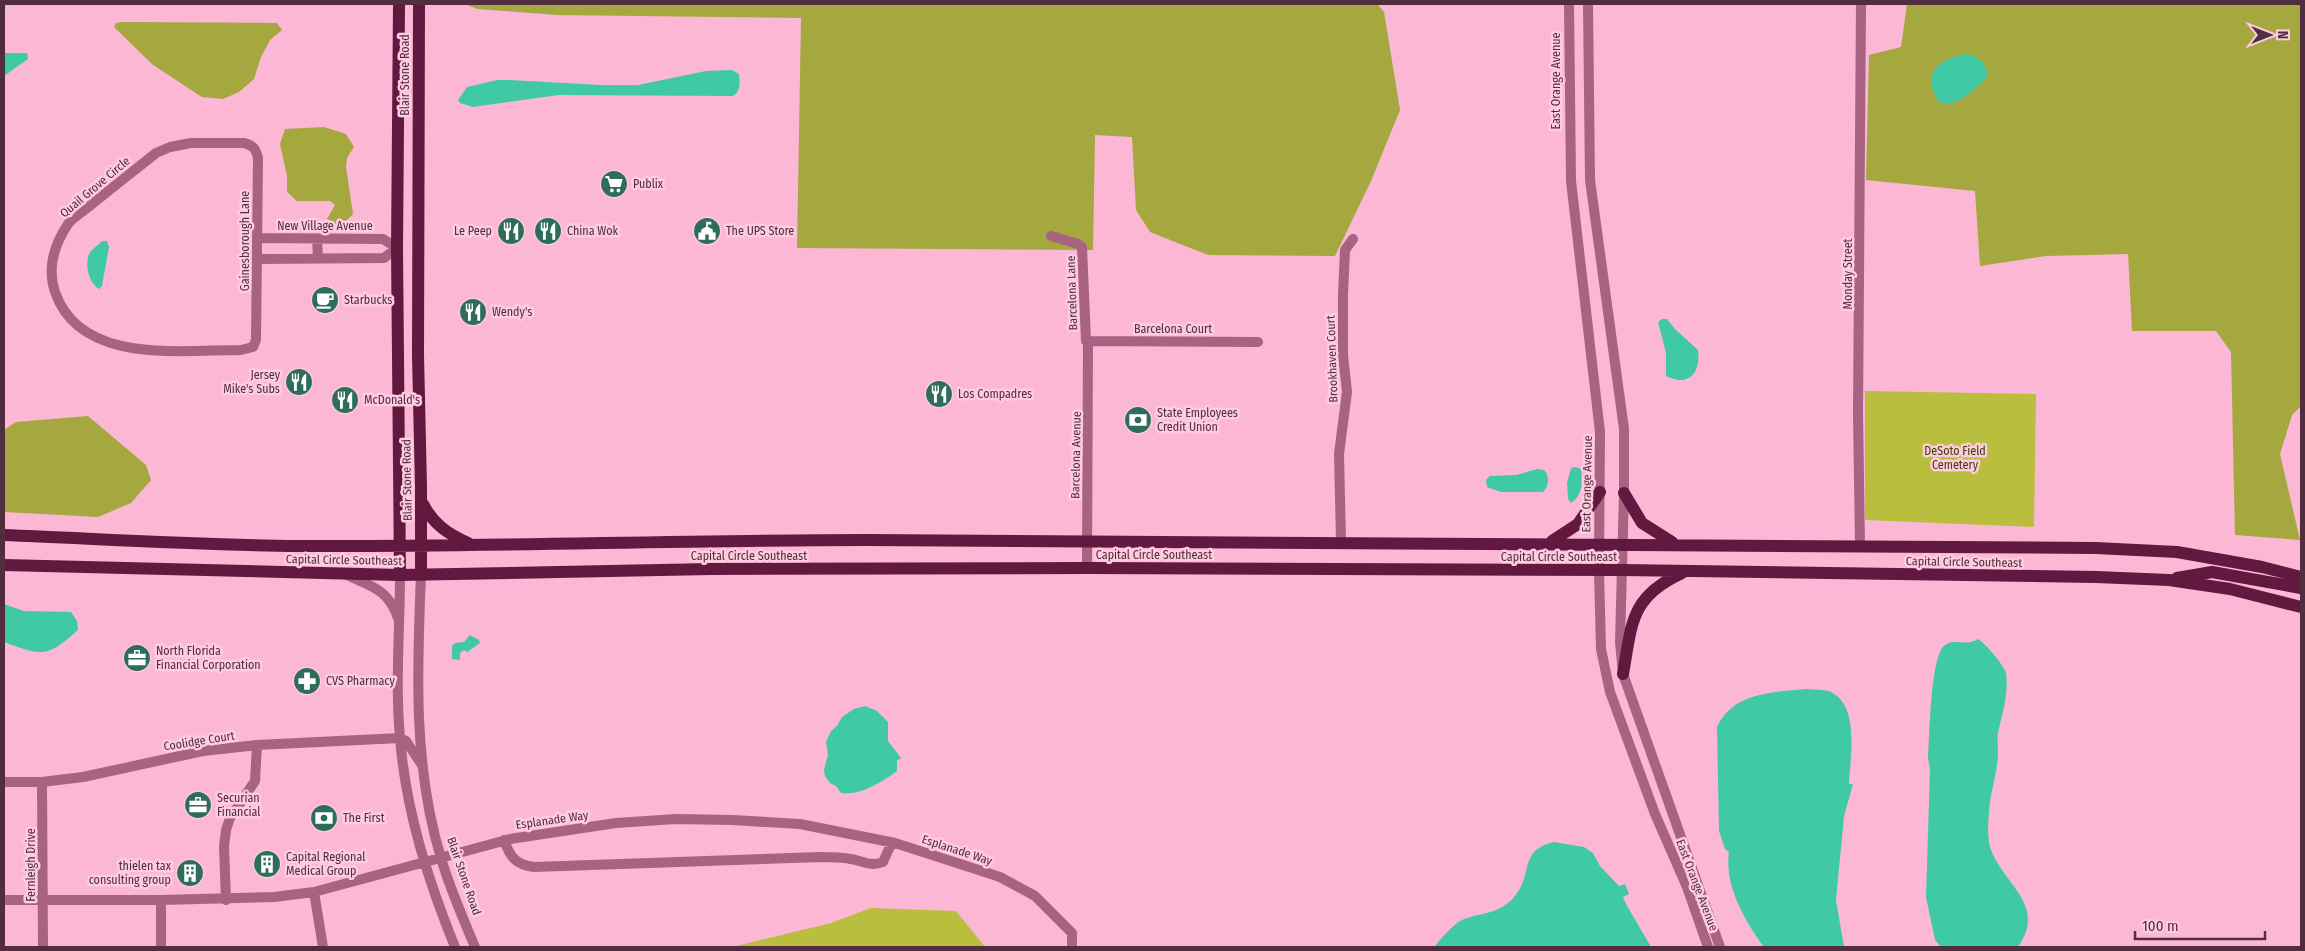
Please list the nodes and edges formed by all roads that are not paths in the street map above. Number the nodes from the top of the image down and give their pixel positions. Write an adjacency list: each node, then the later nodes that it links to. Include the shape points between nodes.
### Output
1 (399, 4): 11 (main road, Blair Stone Road)
2 (419, 4): 12 (main road, Blair Stone Road)
3 (1569, 4): 18 (street, East Orange Avenue, via 1571,181 1600,432)
4 (1588, 4): 19 (street, East Orange Avenue, via 1590,180 1624,429)
5 (1861, 4): 29 (street, Monday Street)
6 (250, 145): 8 (street, Gainesborough Lane, via 258,158); 15 (street, Quail Grove Circle, via 191,143 156,153 69,222 52,261 52,281 58,300 79,326 121,347 241,350 253,347)
7 (1051, 236): 16 (street, Barcelona Lane, via 1082,247)
8 (258, 238): 9 (street, New Village Avenue); 14 (street, Gainesborough Lane)
9 (317, 239): 11 (street, New Village Avenue, via 383,239); 13 (street)
10 (1353, 239): 23 (street, Brookhaven Court, via 1345,250 1343,295 1347,392 1339,454)
11 (397, 248): 12 (main road); 13 (street, via 384,258); 30 (main road, Blair Stone Road)
12 (418, 248): 20 (main road, Blair Stone Road)
13 (318, 258): 14 (street)
14 (258, 259): 15 (street, Gainesborough Lane)
15 (256, 340)
16 (1087, 341): 17 (street, Barcelona Court); 22 (street, Barcelona Avenue)
17 (1258, 342)
18 (1600, 492): 24 (main road, via 1578,524); 25 (street, East Orange Avenue)
19 (1624, 493): 26 (street, East Orange Avenue); 27 (main road, via 1642,523)
20 (422, 501): 28 (main road, via 428,514 444,531); 31 (main road, Blair Stone Road)
21 (4, 535): 30 (main road, Capital Circle Southeast, via 290,546)
22 (1087, 540): 23 (main road, Capital Circle Southeast); 28 (main road, Capital Circle Southeast, via 743,540); 33 (street, Barcelona Avenue)
23 (1341, 540): 24 (main road, Capital Circle Southeast)
24 (1552, 541): 25 (main road, Capital Circle Southeast)
25 (1599, 541): 26 (main road, Capital Circle Southeast); 35 (street, East Orange Avenue)
26 (1623, 543): 27 (main road, Capital Circle Southeast); 34 (street, East Orange Avenue)
27 (1674, 543): 29 (main road, Capital Circle Southeast)
28 (473, 545): 31 (main road, Capital Circle Southeast)
29 (1860, 545): 40 (main road, Capital Circle Southeast, via 2177,552)
30 (400, 546): 31 (main road, Capital Circle Southeast); 39 (main road, Blair Stone Road)
31 (422, 546): 38 (main road, Blair Stone Road)
32 (4, 565): 36 (main road, Capital Circle Southeast)
33 (1087, 568): 35 (main road, Capital Circle Southeast); 38 (main road, Capital Circle Southeast)
34 (1622, 570): 35 (main road, Capital Circle Southeast); 37 (main road, Capital Circle Southeast); 45 (street, East Orange Avenue, via 1620,642)
35 (1598, 571): 66 (street, East Orange Avenue, via 1600,649 1610,692)
36 (341, 572): 39 (main road, Capital Circle Southeast); 44 (street, via 384,593)
37 (1686, 572): 41 (main road, Capital Circle Southeast); 45 (main road, via 1654,588 1641,604 1632,625)
38 (421, 574): 39 (main road, Capital Circle Southeast); 48 (street, Blair Stone Road, via 419,715)
39 (400, 575): 44 (street, Blair Stone Road)
40 (2301, 577)
41 (2169, 580): 42 (main road, via 2212,572); 43 (main road, Capital Circle Southeast, via 2230,589)
42 (2301, 588)
43 (2301, 607)
44 (400, 623): 46 (street, Blair Stone Road)
45 (1623, 674): 67 (street, East Orange Avenue)
46 (400, 738): 47 (street, Coolidge Court); 48 (street, via 406,740); 54 (street, Blair Stone Road, via 407,793)
47 (257, 745): 50 (street, Coolidge Court, via 204,751 83,777); 59 (street, via 255,781 230,818 226,830)
48 (422, 765): 53 (street, Blair Stone Road)
49 (4, 782): 50 (street, Coolidge Court)
50 (42, 782): 57 (street, Fernleigh Drive)
51 (504, 840): 52 (street, Esplanade Way, via 616,823 676,818 800,824); 52 (street, via 514,860 534,867 821,857 850,858 876,864 883,862); 53 (street, Esplanade Way)
52 (892, 842): 60 (street, Esplanade Way, via 1000,878 1035,896 1072,933)
53 (440, 857): 54 (street, Esplanade Way); 65 (street, Blair Stone Road)
54 (423, 861): 55 (street, Esplanade Way); 64 (street, Blair Stone Road)
55 (314, 892): 59 (street, Esplanade Way); 63 (street)
56 (4, 900): 57 (street, Esplanade Way)
57 (43, 900): 58 (street, Esplanade Way); 61 (street, Fernleigh Drive)
58 (161, 900): 59 (street, Esplanade Way); 62 (street)
59 (226, 900)
60 (1072, 945)
61 (43, 947)
62 (161, 947)
63 (323, 947)
64 (456, 947)
65 (475, 947)
66 (1708, 947)
67 (1720, 947)

